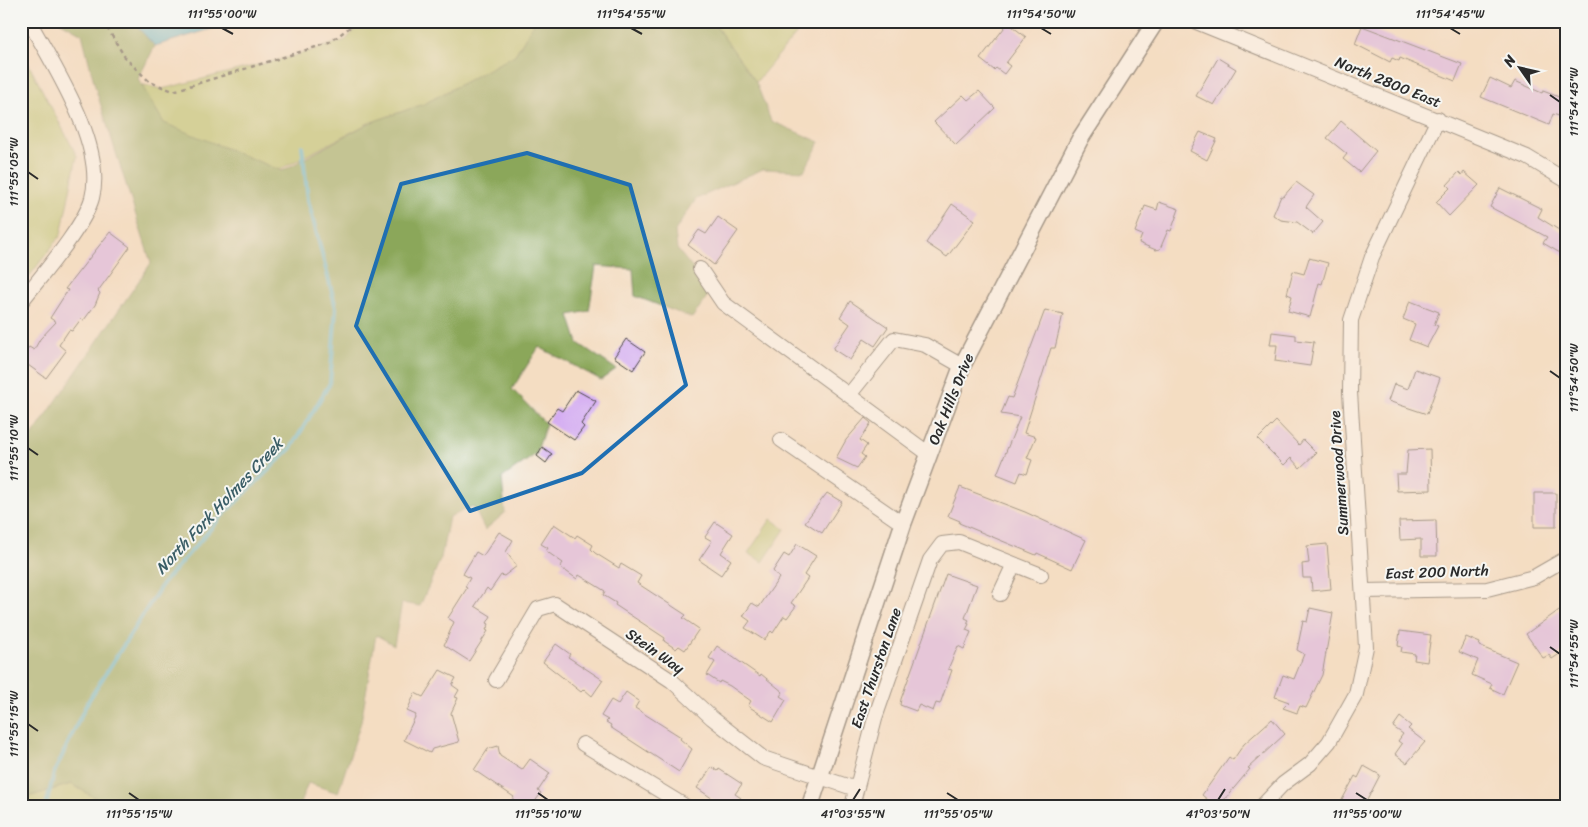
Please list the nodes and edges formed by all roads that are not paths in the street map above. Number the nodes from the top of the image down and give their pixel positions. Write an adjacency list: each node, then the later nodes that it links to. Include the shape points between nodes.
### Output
1 (29, 21): 7 (street, via 90,141 95,169 92,198 81,221)
2 (1156, 21): 8 (main road, Oak Hills Drive, via 1080,139)
3 (1194, 21): 4 (street, North 2800 East)
4 (1438, 119): 5 (street, North 2800 East, via 1527,157); 16 (street, Summerwood Drive, via 1372,257 1351,320 1350,392)
5 (1567, 181)
6 (700, 269): 9 (street, via 723,303)
7 (21, 302)
8 (962, 366): 9 (street, via 925,345 894,339); 11 (main road, Oak Hills Drive)
9 (849, 395): 11 (street)
10 (781, 440): 12 (street)
11 (929, 454): 12 (main road, Oak Hills Drive)
12 (903, 524): 20 (main road, Oak Hills Drive)
13 (1567, 558): 16 (street, East 200 North, via 1534,578 1487,589)
14 (1014, 564): 15 (street); 17 (street); 21 (street, East Thurston Lane, via 959,542 942,544 930,560 875,718)
15 (1041, 575)
16 (1363, 591): 25 (street, Summerwood Drive, via 1366,647 1356,694 1329,742 1310,764 1283,784)
17 (1000, 594)
18 (496, 680): 20 (street, Stein Way, via 538,609 555,604 672,681 763,758)
19 (583, 744): 22 (street)
20 (819, 777): 21 (street, Stein Way); 23 (main road, Oak Hills Drive)
21 (856, 789): 24 (street, East Thurston Lane)
22 (685, 806)
23 (810, 806)
24 (852, 806)
25 (1262, 806)

